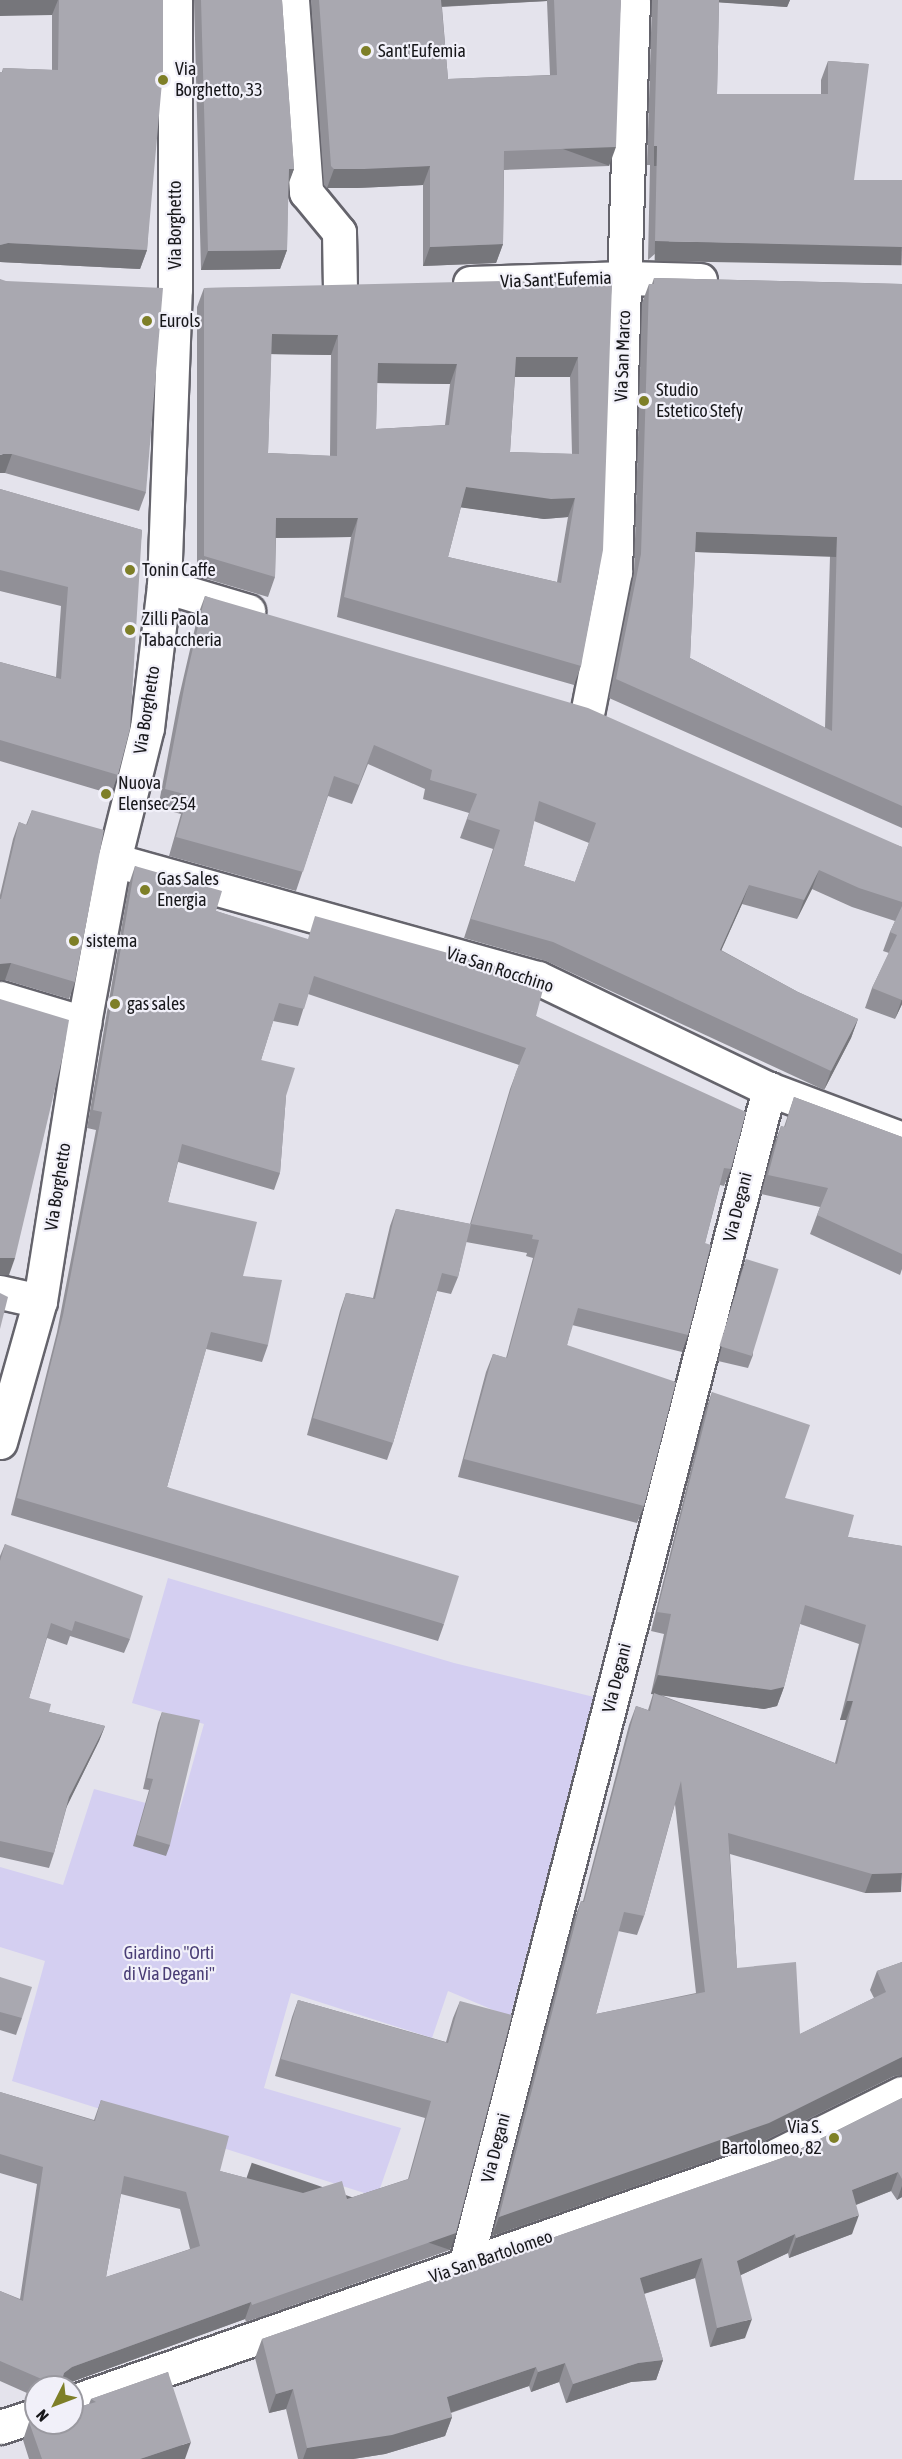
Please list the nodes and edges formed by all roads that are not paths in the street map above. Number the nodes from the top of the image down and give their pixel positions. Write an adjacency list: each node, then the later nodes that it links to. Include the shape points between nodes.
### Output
1 (175, 0): 10 (street, Via Borghetto)
2 (292, 0): 8 (street, via 306,192 339,232 352,286)
3 (633, 0): 4 (street, Via San Marco)
4 (626, 278): 5 (street, Via Sant'Eufemia); 6 (street, Via Sant'Eufemia); 16 (street, Via San Marco, via 615,572)
5 (734, 281)
6 (436, 284)
7 (140, 287): 10 (street)
8 (307, 287)
9 (208, 288): 10 (street)
10 (175, 289): 12 (street, Via Borghetto)
11 (133, 529): 12 (street)
12 (166, 538): 13 (street, Via Borghetto)
13 (164, 586): 14 (street); 18 (street, Via Borghetto, via 147,728)
14 (279, 620)
15 (553, 699): 16 (street)
16 (588, 710): 17 (street)
17 (620, 724)
18 (114, 860): 20 (street, Via Borghetto); 21 (street, Via San Rocchino, via 538,978)
19 (0, 998): 20 (street)
20 (84, 1023): 24 (street, Via Borghetto)
21 (768, 1089): 22 (street, Via San Rocchino); 27 (street, Via Degani)
22 (902, 1139)
23 (0, 1292): 24 (street)
24 (40, 1301): 25 (street, Via Borghetto)
25 (0, 1442)
26 (902, 2093): 27 (street, Via San Bartolomeo, via 769,2159)
27 (465, 2266): 28 (street, Via San Bartolomeo)
28 (84, 2398)
29 (24, 2419): 30 (street)
30 (0, 2427)

